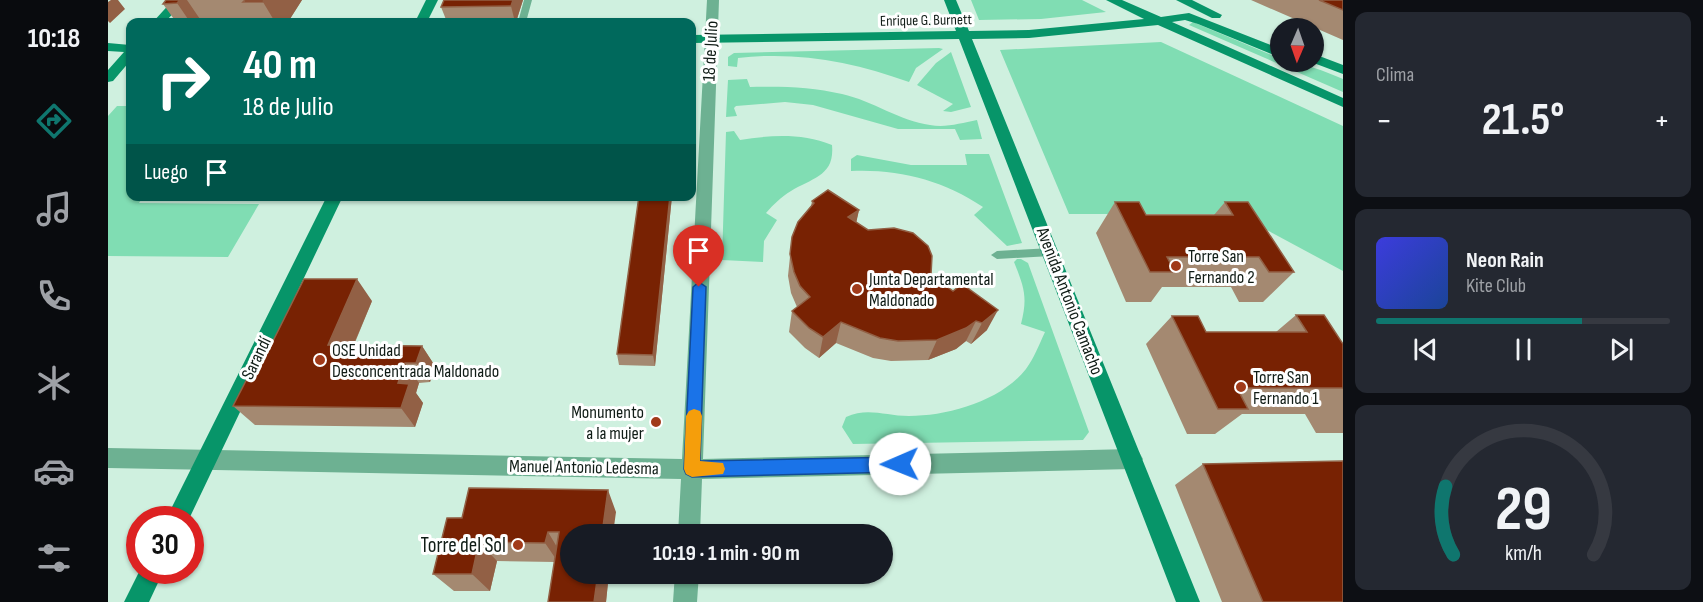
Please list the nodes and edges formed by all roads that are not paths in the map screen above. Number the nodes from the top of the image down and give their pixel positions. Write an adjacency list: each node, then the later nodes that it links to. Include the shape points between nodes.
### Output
1 (180, 0): 8 (street)
2 (432, 0): 9 (street)
3 (528, 0): 10 (lane)
4 (713, 0): 15 (street, 18 de Julio)
5 (950, 0): 12 (street, Avenida Antonio Camacho)
6 (1112, 0): 11 (street)
7 (1182, 0): 13 (street)
8 (163, 18)
9 (423, 18)
10 (523, 18)
11 (1160, 21): 12 (street, Enrique G. Burnett); 18 (street, Enrique G. Burnett, via 1190,17); 23 (street)
12 (965, 36): 15 (street, Enrique G. Burnett); 25 (street, Avenida Antonio Camacho)
13 (1270, 38)
14 (696, 39): 15 (street, Enrique G. Burnett)
15 (711, 39): 30 (street, 18 de Julio)
16 (108, 47): 17 (street)
17 (126, 50)
18 (1270, 50)
19 (126, 56): 22 (street)
20 (1324, 62): 21 (street)
21 (1343, 70)
22 (108, 78)
23 (1343, 103)
24 (333, 201): 29 (street, Sarandí)
25 (1051, 252): 26 (lane); 28 (street, Avenida Antonio Camacho)
26 (997, 255)
27 (108, 458): 29 (street, Manuel Antonio Ledesma)
28 (1131, 459): 30 (street, Manuel Antonio Ledesma); 37 (street, Avenida Antonio Camacho)
29 (205, 461): 30 (street, Manuel Antonio Ledesma); 31 (street, Sarandí)
30 (692, 469): 32 (street, 18 de Julio)
31 (183, 506)
32 (689, 524)
33 (145, 584): 35 (street)
34 (686, 584): 36 (street)
35 (136, 602)
36 (685, 602)
37 (1188, 602)

